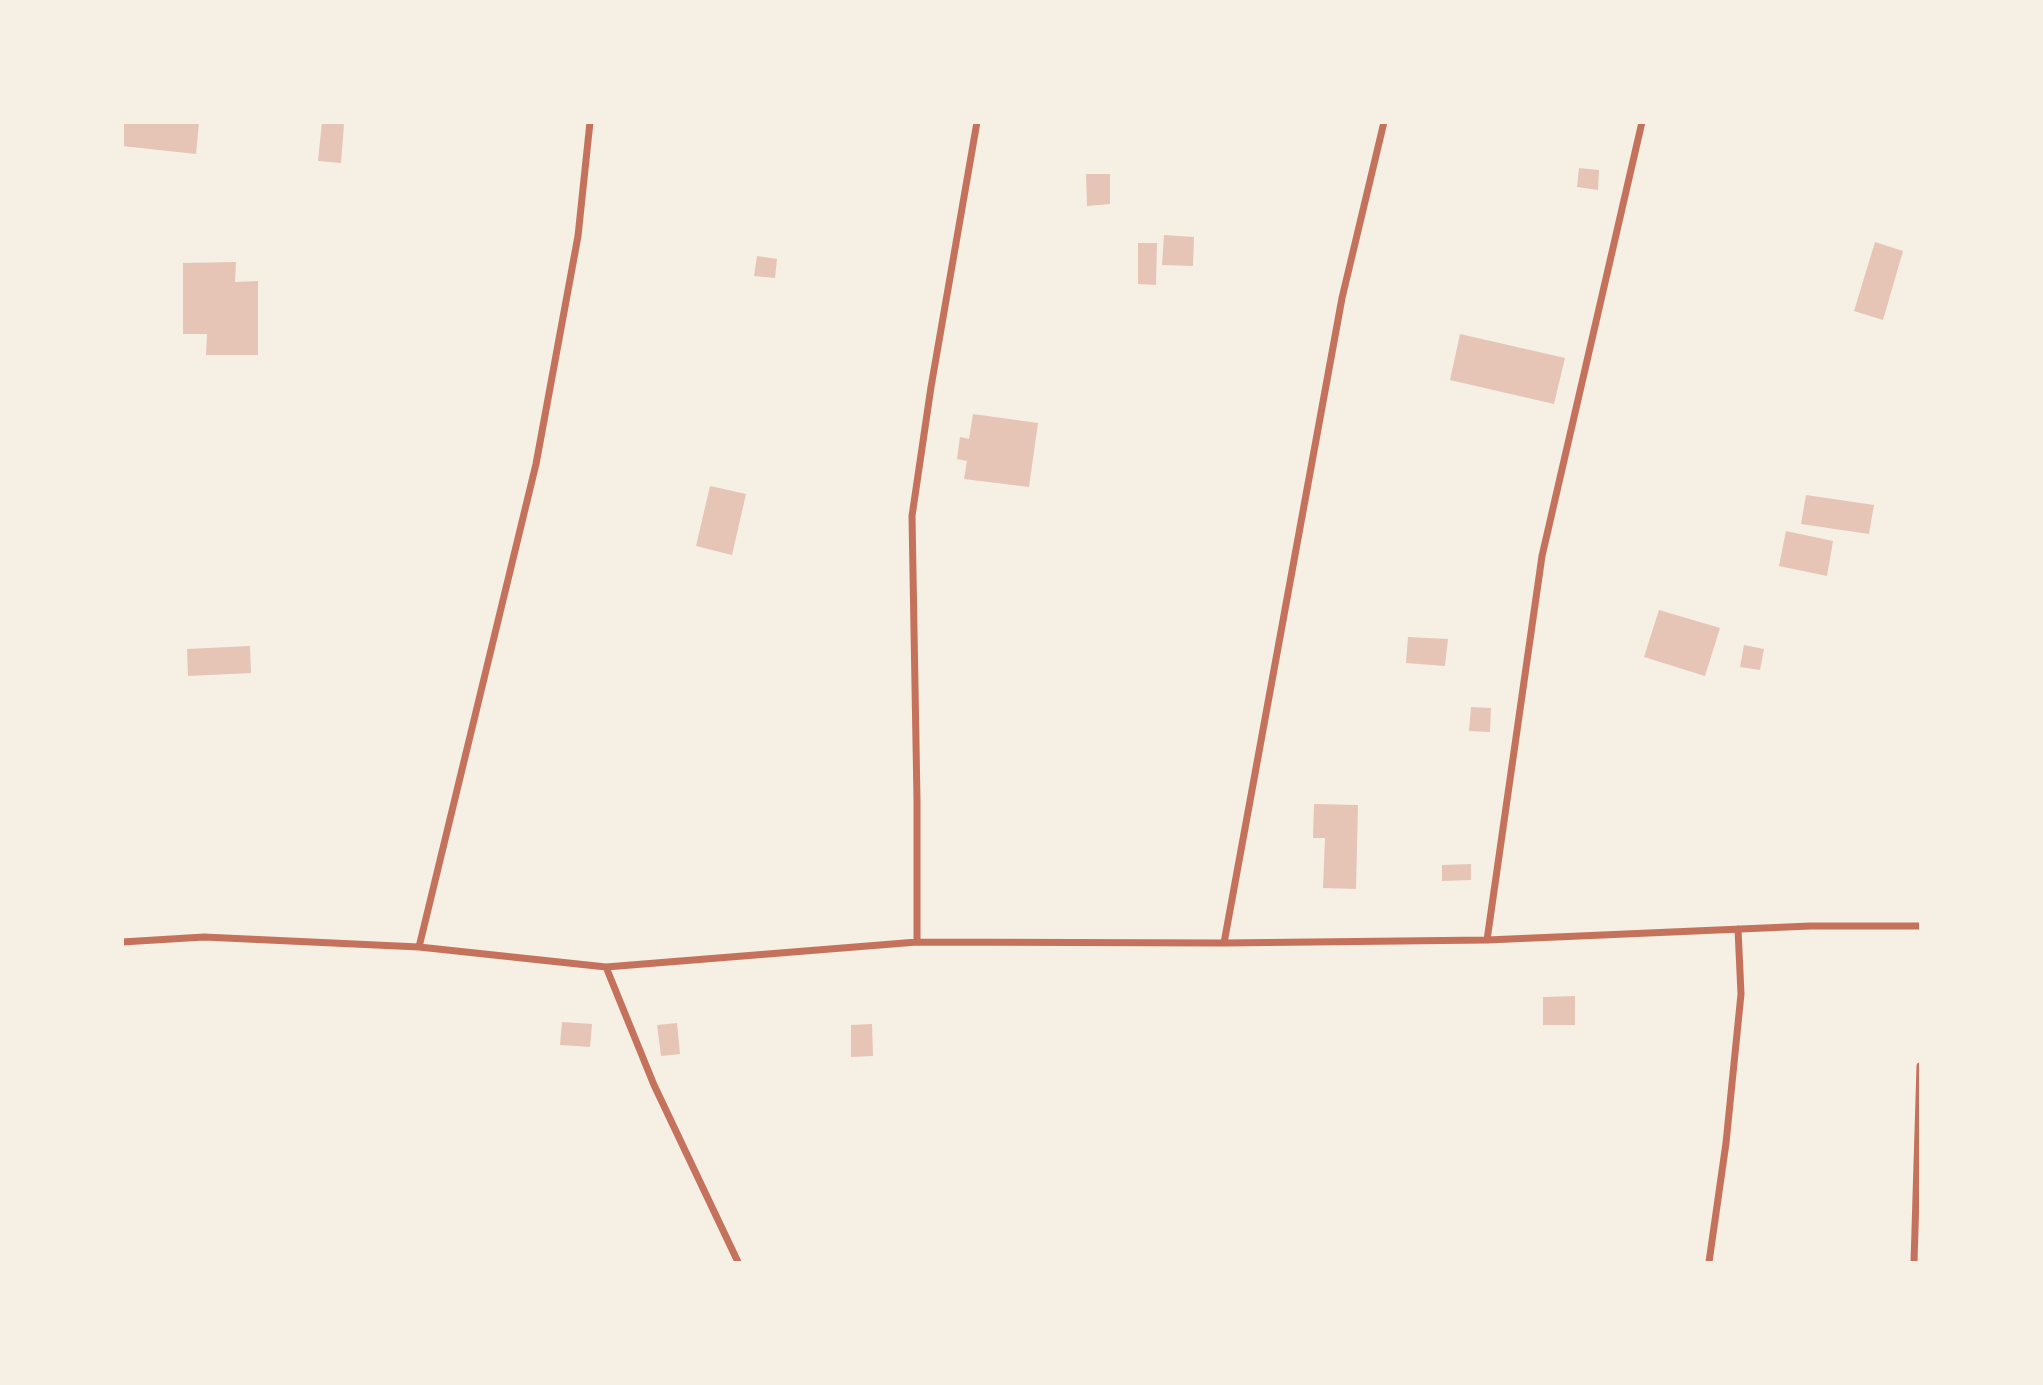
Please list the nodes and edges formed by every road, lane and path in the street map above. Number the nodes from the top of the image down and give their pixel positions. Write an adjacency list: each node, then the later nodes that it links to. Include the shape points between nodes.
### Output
1 (590, 122): 11 (street, via 578,236 536,464)
2 (977, 122): 9 (street, via 912,516)
3 (1384, 122): 10 (street, via 1342,298)
4 (1642, 122): 7 (street, via 1542,556)
5 (1920, 926): 6 (street)
6 (1738, 929): 7 (street); 15 (street, via 1741,994)
7 (1487, 940): 10 (street)
8 (122, 942): 11 (street, via 204,937)
9 (917, 942): 10 (street); 12 (street)
10 (1224, 943)
11 (419, 947): 12 (street)
12 (606, 967): 14 (street, via 654,1084)
13 (1920, 1066): 16 (street)
14 (738, 1262)
15 (1709, 1262)
16 (1914, 1262)

